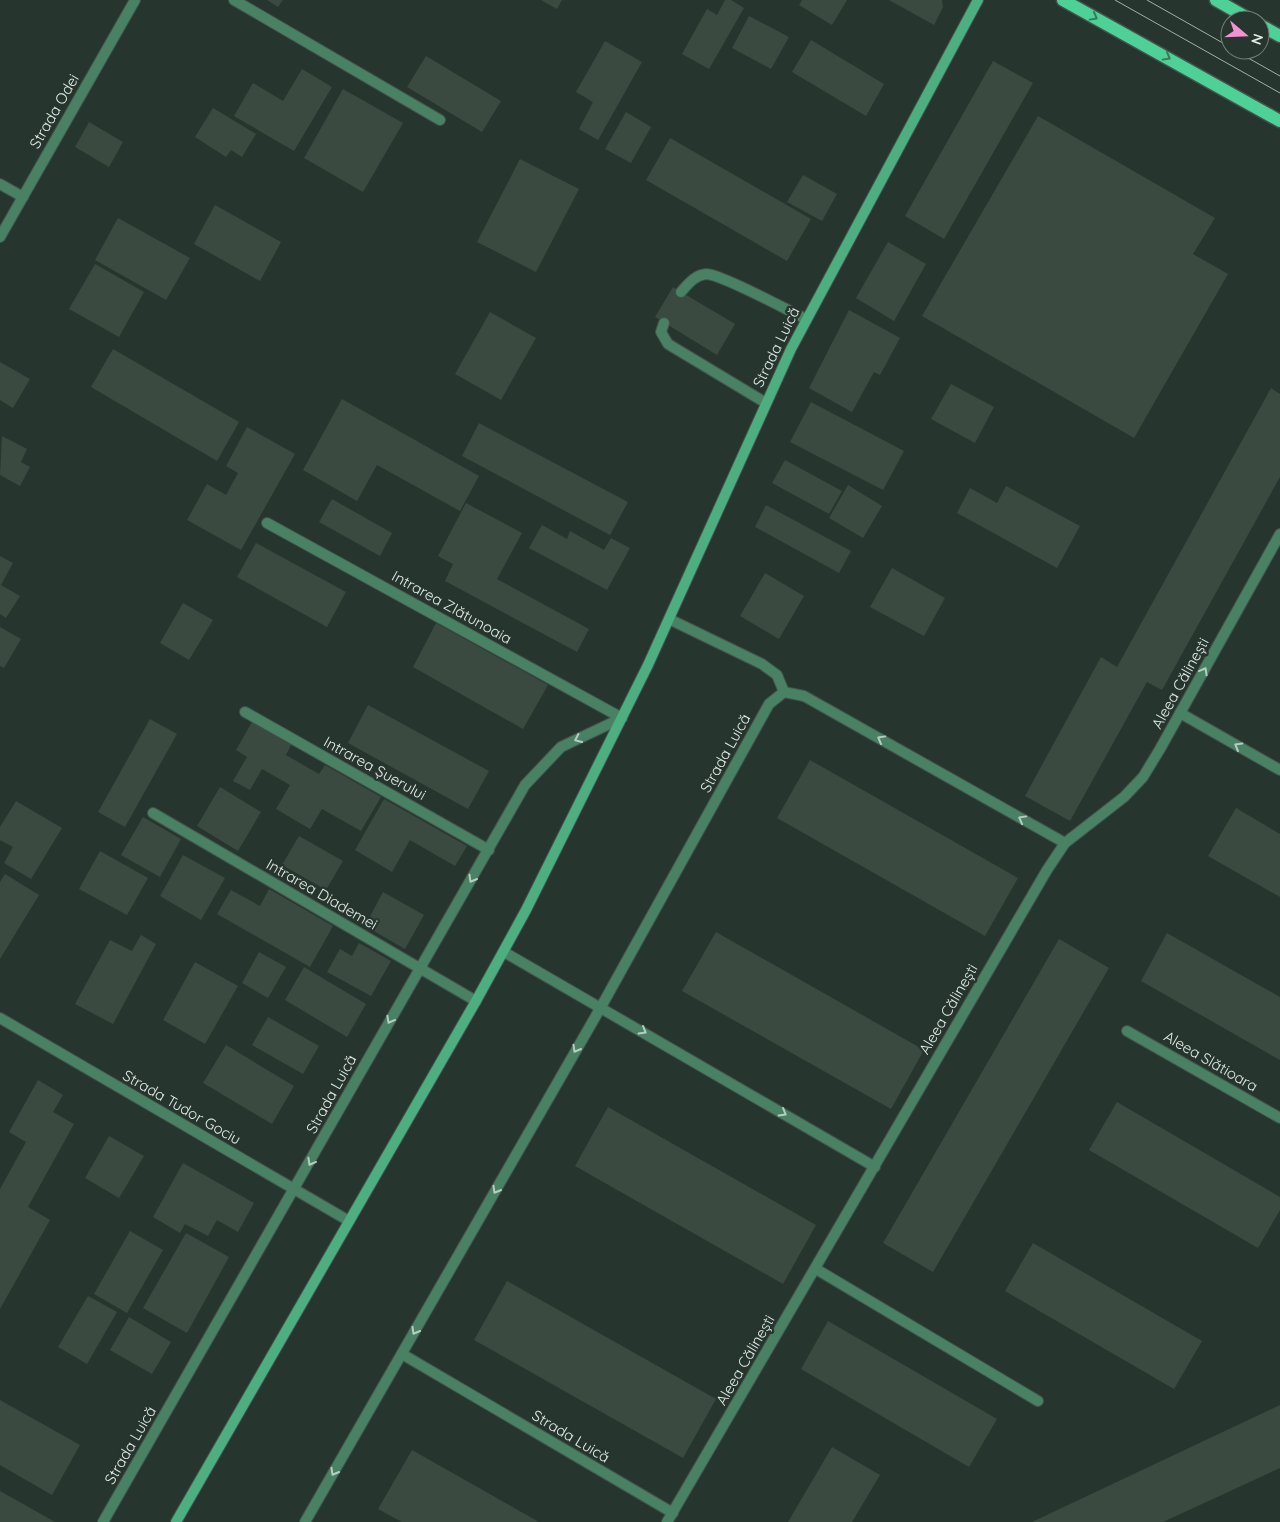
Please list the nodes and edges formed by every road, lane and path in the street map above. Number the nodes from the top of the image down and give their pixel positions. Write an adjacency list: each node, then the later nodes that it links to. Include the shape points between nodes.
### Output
1 (135, 0): 10 (street, Strada Odei)
2 (234, 0): 7 (street)
3 (978, 0): 13 (main road, Strada Luică)
4 (1064, 0): 8 (main road, one-way to 8)
5 (1216, 0): 6 (main road)
6 (1234, 10)
7 (440, 120)
8 (1280, 121)
9 (0, 184): 10 (street)
10 (23, 197): 11 (street, Strada Odei)
11 (0, 237)
12 (681, 292): 13 (street, via 692,280 706,274)
13 (806, 319): 15 (main road, Strada Luică)
14 (664, 323): 15 (street, via 660,332 668,344)
15 (766, 403): 18 (main road, Strada Luică)
16 (266, 523): 22 (street, Intrarea Zlătunoaia)
17 (1280, 534): 21 (street, Aleea Călinești, one-way to 17)
18 (669, 618): 19 (street, via 762,664 776,675); 22 (main road, Strada Luică)
19 (784, 692): 25 (street, one-way to 19, via 804,696); 30 (street, Strada Luică, via 769,704)
20 (245, 712): 26 (street, Intrarea Șuerului)
21 (1180, 713): 23 (street, one-way to 21); 25 (street, Aleea Călinești, via 1142,776 1124,798)
22 (622, 718): 26 (street, Strada Luică, one-way to 26, via 561,747 525,785); 27 (main road, Strada Luică)
23 (1280, 770)
24 (153, 813): 28 (street, Intrarea Diademei)
25 (1065, 842): 34 (street, Aleea Călinești)
26 (489, 850): 28 (street, Strada Luică, one-way to 28)
27 (504, 952): 29 (main road, Strada Luică); 30 (street)
28 (420, 968): 29 (street, Intrarea Diademei); 35 (street, Strada Luică, one-way to 35)
29 (476, 1001): 36 (main road, Strada Luică)
30 (601, 1007): 34 (street, one-way to 34); 38 (street, Strada Luică, one-way to 38)
31 (0, 1018): 35 (street, Strada Tudor Gociu)
32 (1127, 1031): 33 (street, Aleea Slătioara)
33 (1280, 1118)
34 (875, 1167): 37 (street, Aleea Călinești)
35 (295, 1189): 36 (street, Strada Tudor Gociu); 41 (street, Strada Luică)
36 (349, 1221): 42 (main road, Strada Luică)
37 (816, 1269): 39 (street); 40 (street, Aleea Călinești)
38 (402, 1354): 40 (street, Strada Luică); 43 (street, Strada Luică, one-way to 43)
39 (1038, 1401)
40 (670, 1518)
41 (104, 1522)
42 (176, 1522)
43 (305, 1522)

